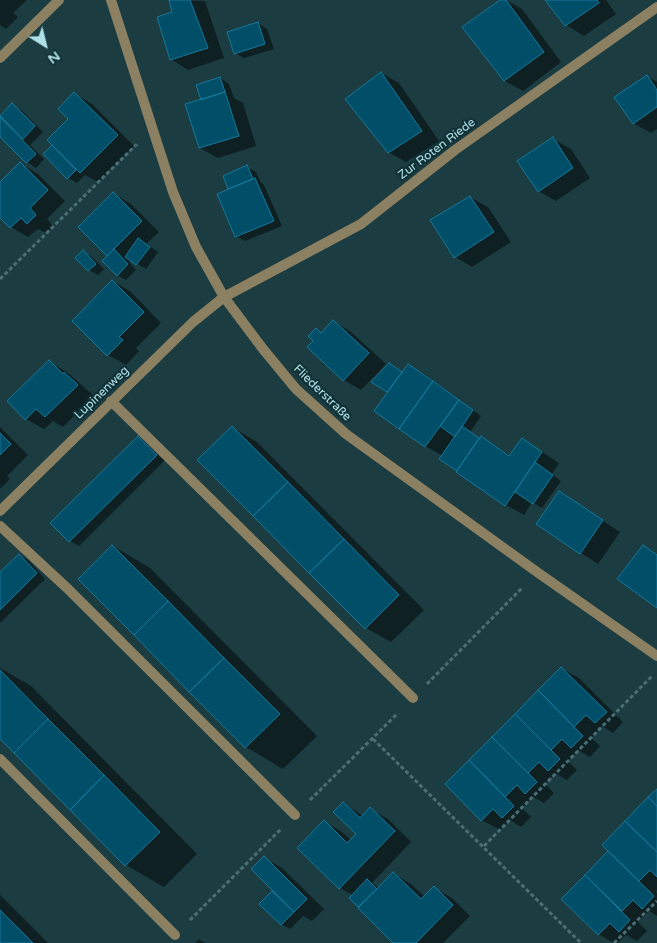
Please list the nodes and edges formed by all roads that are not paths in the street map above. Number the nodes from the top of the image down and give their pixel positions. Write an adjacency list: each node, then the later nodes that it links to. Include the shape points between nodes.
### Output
1 (59, 0): 4 (street)
2 (111, 0): 5 (street, Fliederstraße, via 173,192 196,247)
3 (657, 7): 5 (street, Zur Roten Riede, via 455,150 361,224)
4 (0, 58)
5 (224, 297): 6 (street, Lupinenweg, via 193,322); 9 (street, Fliederstraße, via 296,388 346,434)
6 (111, 401): 7 (street, Lupinenweg); 10 (street)
7 (0, 511)
8 (0, 526): 12 (street)
9 (657, 656)
10 (413, 698)
11 (0, 759): 13 (street)
12 (296, 815)
13 (175, 935)

